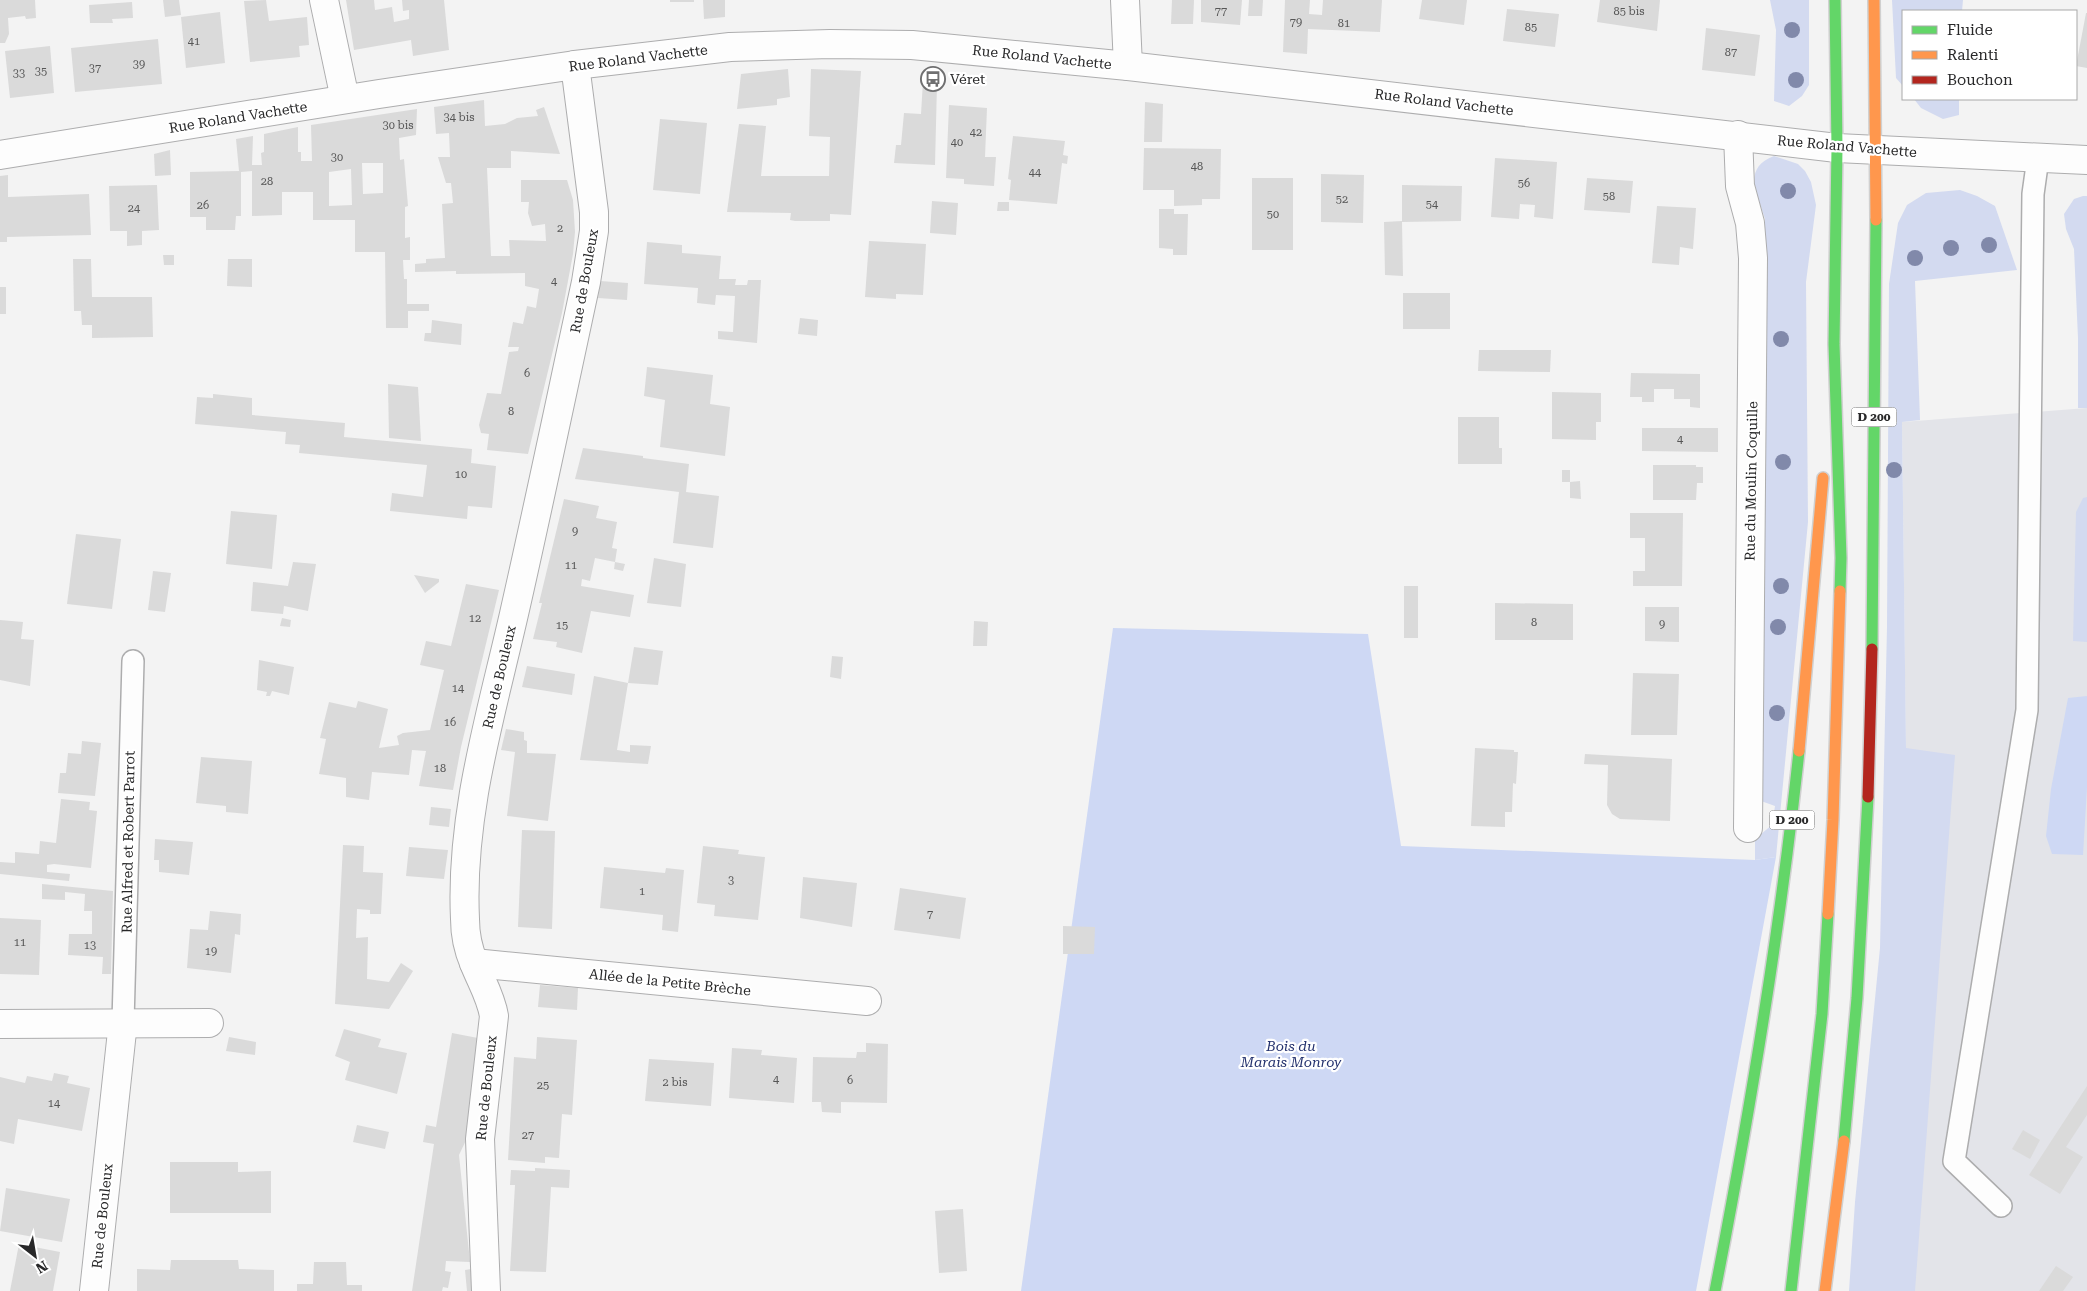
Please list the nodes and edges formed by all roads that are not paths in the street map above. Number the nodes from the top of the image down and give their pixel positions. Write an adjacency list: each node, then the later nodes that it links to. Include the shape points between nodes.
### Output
1 (324, 0): 7 (street)
2 (1126, 0): 6 (street)
3 (1835, 0): 9 (main road, D 200)
4 (1874, 0): 10 (main road, D 200)
5 (575, 65): 6 (street, Rue Roland Vachette, via 730,47 839,44 931,46); 7 (street, Rue Roland Vachette); 19 (street, Rue de Bouleux, via 594,232 584,292 470,805 464,918)
6 (1128, 66): 8 (street, Rue Roland Vachette)
7 (345, 99): 11 (street, Rue Roland Vachette)
8 (1738, 135): 9 (street, Rue Roland Vachette); 18 (street, Rue du Moulin Coquille, via 1740,186 1750,223 1753,258)
9 (1837, 148): 10 (street, Rue Roland Vachette); 14 (main road, D 200)
10 (1876, 150): 12 (street, Rue Roland Vachette); 29 (main road, D 200, via 1872,683 1866,854 1857,1015)
11 (0, 154)
12 (2038, 158): 13 (street, Rue Roland Vachette); 24 (lane, via 2033,194 2026,710 1954,1161)
13 (2087, 160)
14 (1834, 344): 15 (main road, D 200); 28 (main road, D 200, via 1841,558 1830,900 1822,1014)
15 (1825, 443)
16 (1823, 471): 27 (main road, D 200, via 1792,820 1756,1072)
17 (133, 661): 21 (lane, Rue Alfred et Robert Parrot)
18 (1748, 828)
19 (474, 963): 20 (street, Allée de la Petite Brèche); 26 (street, Rue de Bouleux, via 492,1003 494,1016 480,1139)
20 (867, 1001)
21 (123, 1022): 22 (street); 23 (street); 25 (street, Rue de Bouleux)
22 (209, 1023)
23 (0, 1024)
24 (2001, 1206)
25 (94, 1291)
26 (486, 1291)
27 (1715, 1291)
28 (1791, 1291)
29 (1825, 1291)

